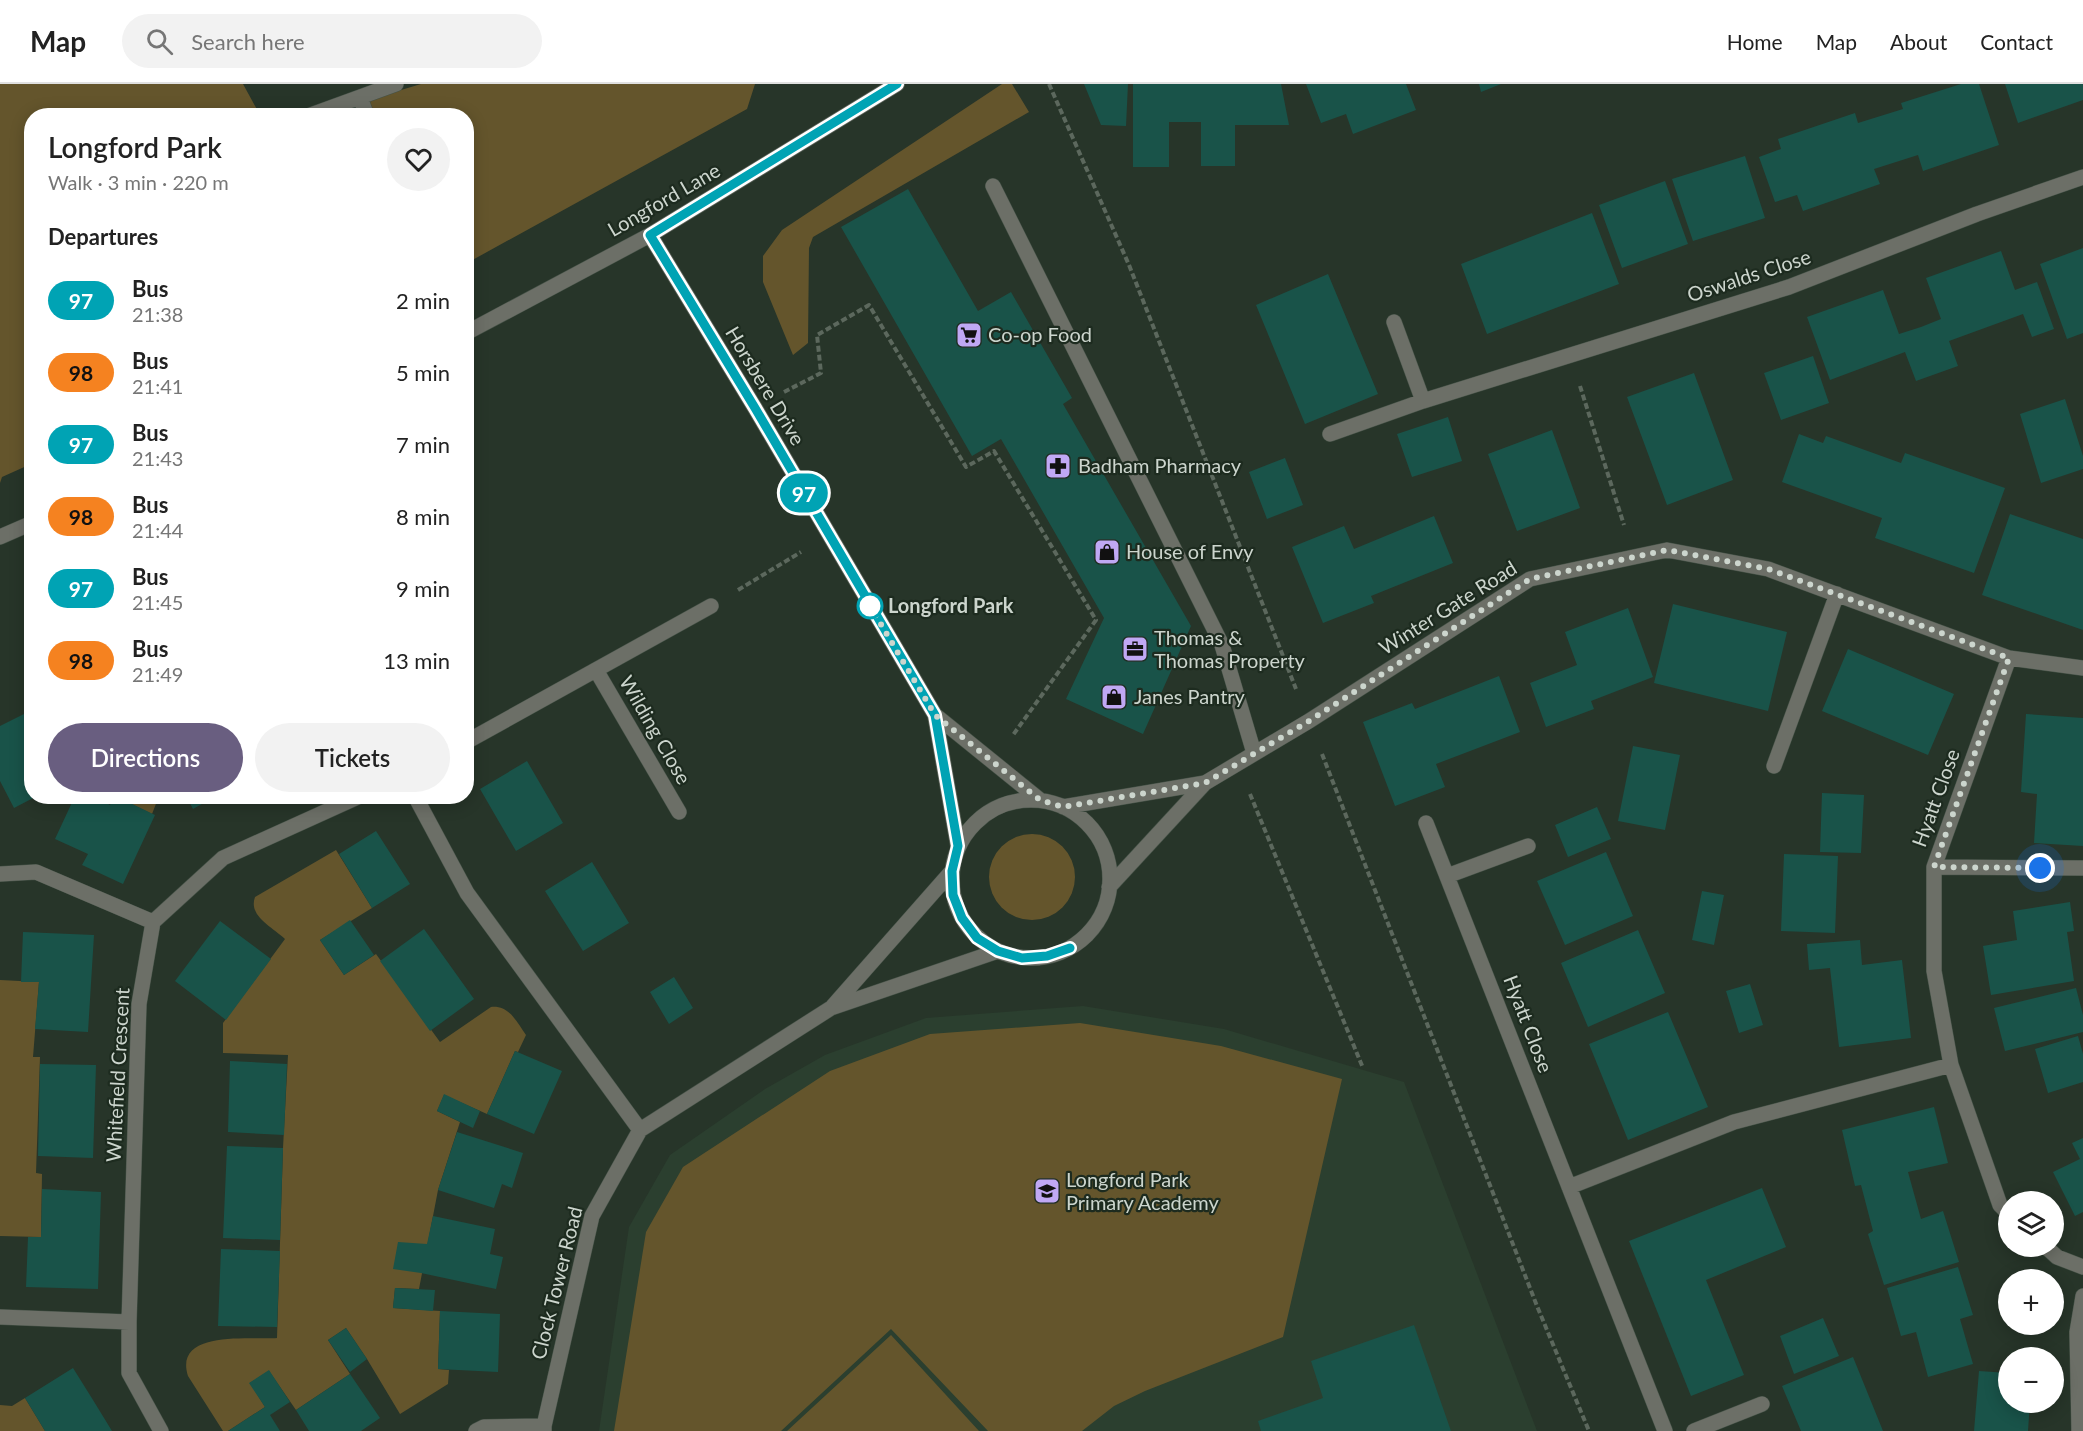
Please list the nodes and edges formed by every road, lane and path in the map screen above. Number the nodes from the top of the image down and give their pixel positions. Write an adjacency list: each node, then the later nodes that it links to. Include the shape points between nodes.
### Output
1 (396, 84): 4 (street)
2 (897, 84): 3 (street, Longford Lane)
3 (875, 90): 9 (street, Longford Lane)
4 (360, 97): 5 (street); 6 (street)
5 (330, 108)
6 (364, 108)
7 (2083, 177): 12 (street, Oswalds Close, via 1789,287)
8 (993, 186): 27 (street, via 1222,645)
9 (650, 235): 11 (street, Longford Lane); 17 (street, Horsbere Drive)
10 (1394, 322): 14 (street)
11 (474, 329)
12 (1570, 355): 14 (street, Oswalds Close); 19 (path)
13 (803, 382): 28 (path, via 821,373 817,335 869,305 966,467 994,451 1096,620)
14 (1423, 401): 15 (street, Oswalds Close)
15 (1330, 434)
16 (24, 526): 18 (street)
17 (828, 535): 21 (path); 25 (street, Horsbere Drive)
18 (0, 537)
19 (1635, 557): 20 (street, Winter Gate Road, via 1667,550 1768,569); 27 (street, Winter Gate Road, via 1530,579)
20 (1838, 594): 22 (street, Winter Gate Road); 30 (street)
21 (711, 606): 24 (street, Wilding Close)
22 (2009, 658): 23 (street, Winter Gate Road); 40 (street, Hyatt Close)
23 (2083, 668)
24 (596, 670): 26 (street, Wilding Close); 36 (street, Wilding Close)
25 (935, 715): 28 (street, Horsbere Drive); 38 (street, Horsbere Drive)
26 (474, 738)
27 (1254, 753): 29 (street, Winter Gate Road)
28 (993, 762): 32 (street, Horsbere Drive)
29 (1238, 763): 31 (street, Winter Gate Road); 50 (path)
30 (1774, 766)
31 (1205, 783): 35 (street, Winter Gate Road); 45 (street, Winter Gate Road)
32 (1040, 800): 35 (street); 38 (street, via 1014,801 992,810 972,826)
33 (342, 804): 46 (street, via 223,858)
34 (419, 804): 51 (street, via 467,893)
35 (1063, 807): 45 (street, via 1084,820 1100,840 1108,862)
36 (679, 812)
37 (1426, 823): 44 (street, Hyatt Close)
38 (958, 846): 42 (street)
39 (1528, 846): 44 (street)
40 (1934, 867): 41 (street); 49 (street, Hyatt Close, via 1934,971)
41 (2083, 868)
42 (952, 871): 47 (street, via 953,895 962,918 977,938); 48 (street, Clock Tower Road)
43 (0, 874): 46 (street, via 36,872)
44 (1447, 876): 52 (street, Hyatt Close)
45 (1109, 887): 47 (street, via 1103,911 1089,932 1070,948 1047,956 1022,958)
46 (153, 922): 58 (street, Whitefield Crescent, via 139,1004)
47 (998, 951): 48 (street, Clock Tower Road)
48 (831, 1008): 51 (street, Clock Tower Road)
49 (1951, 1065): 52 (street, via 1734,1122); 53 (street, Hyatt Close)
50 (1363, 1068)
51 (640, 1130): 60 (street, Clock Tower Road, via 591,1216)
52 (1569, 1187): 63 (street, Hyatt Close)
53 (1998, 1199)
54 (2057, 1257): 55 (street)
55 (2083, 1267)
56 (2083, 1296): 65 (street, via 2077,1332)
57 (0, 1317): 58 (street)
58 (129, 1322): 61 (street, Whitefield Crescent, via 129,1373)
59 (1762, 1404): 64 (street)
60 (544, 1428): 62 (street, via 484,1427)
61 (161, 1431)
62 (476, 1431)
63 (1665, 1431)
64 (1694, 1431)
65 (2079, 1431)

